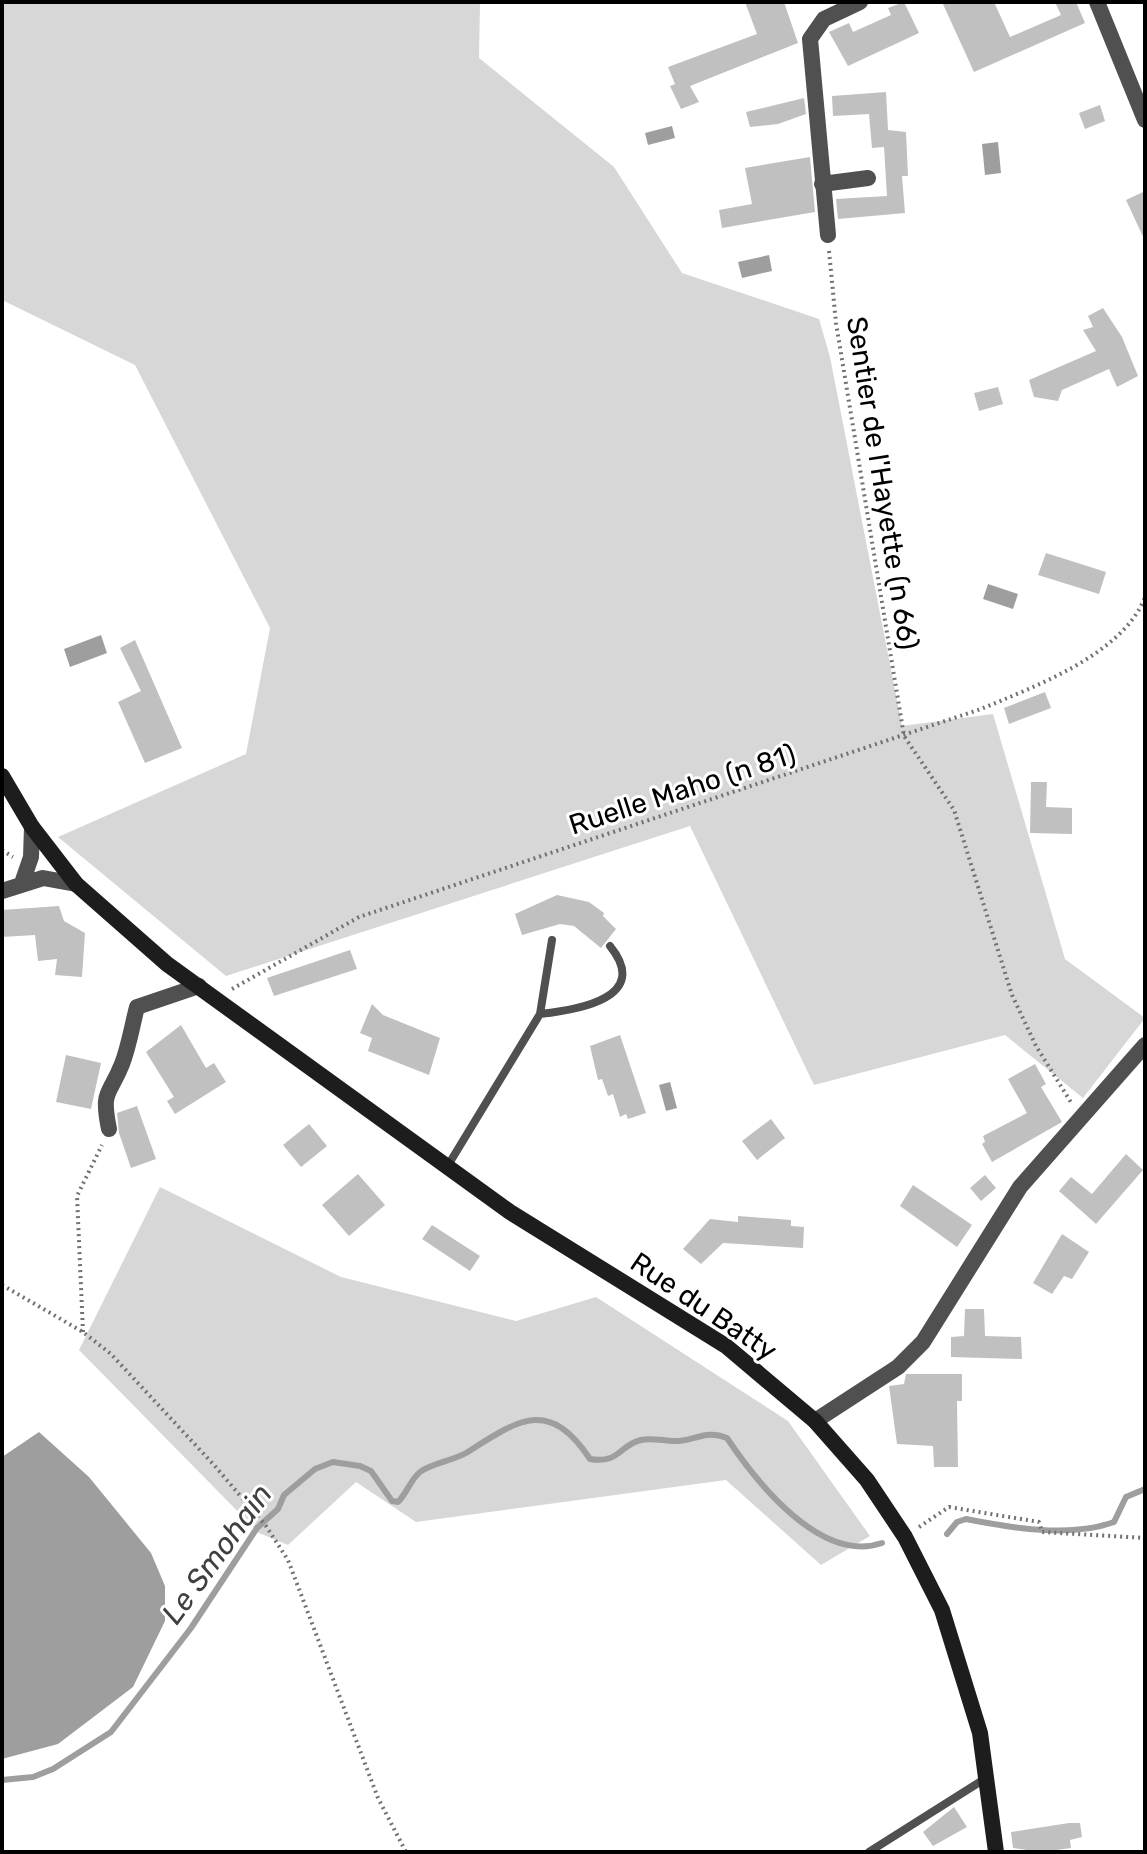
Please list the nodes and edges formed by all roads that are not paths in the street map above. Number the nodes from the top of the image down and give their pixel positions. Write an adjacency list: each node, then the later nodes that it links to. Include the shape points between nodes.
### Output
1 (860, 2): 5 (street, via 824,19 810,39)
2 (1097, 2): 3 (street)
3 (1145, 120)
4 (868, 178): 5 (street)
5 (822, 184): 6 (street)
6 (828, 235)
7 (2, 776): 8 (main road, Rue du Batty)
8 (32, 827): 9 (street, via 31,857); 10 (main road, Rue du Batty)
9 (22, 883): 10 (street, via 43,878); 11 (street)
10 (76, 884): 14 (main road, Rue du Batty)
11 (2, 891)
12 (552, 940): 15 (lane)
13 (610, 946): 15 (lane, via 623,971 613,993 577,1009)
14 (199, 986): 17 (street, via 137,1007 122,1066 106,1092); 18 (main road, Rue du Batty)
15 (540, 1014): 18 (lane)
16 (1145, 1045): 19 (street, via 1005,1208 923,1342 898,1367)
17 (109, 1129)
18 (447, 1168): 19 (main road, Rue du Batty, via 726,1346)
19 (815, 1421): 20 (main road, Rue du Batty, via 867,1480 905,1537 942,1610 972,1704)
20 (986, 1778): 21 (lane); 22 (main road, Rue du Batty)
21 (869, 1852)
22 (996, 1852)

